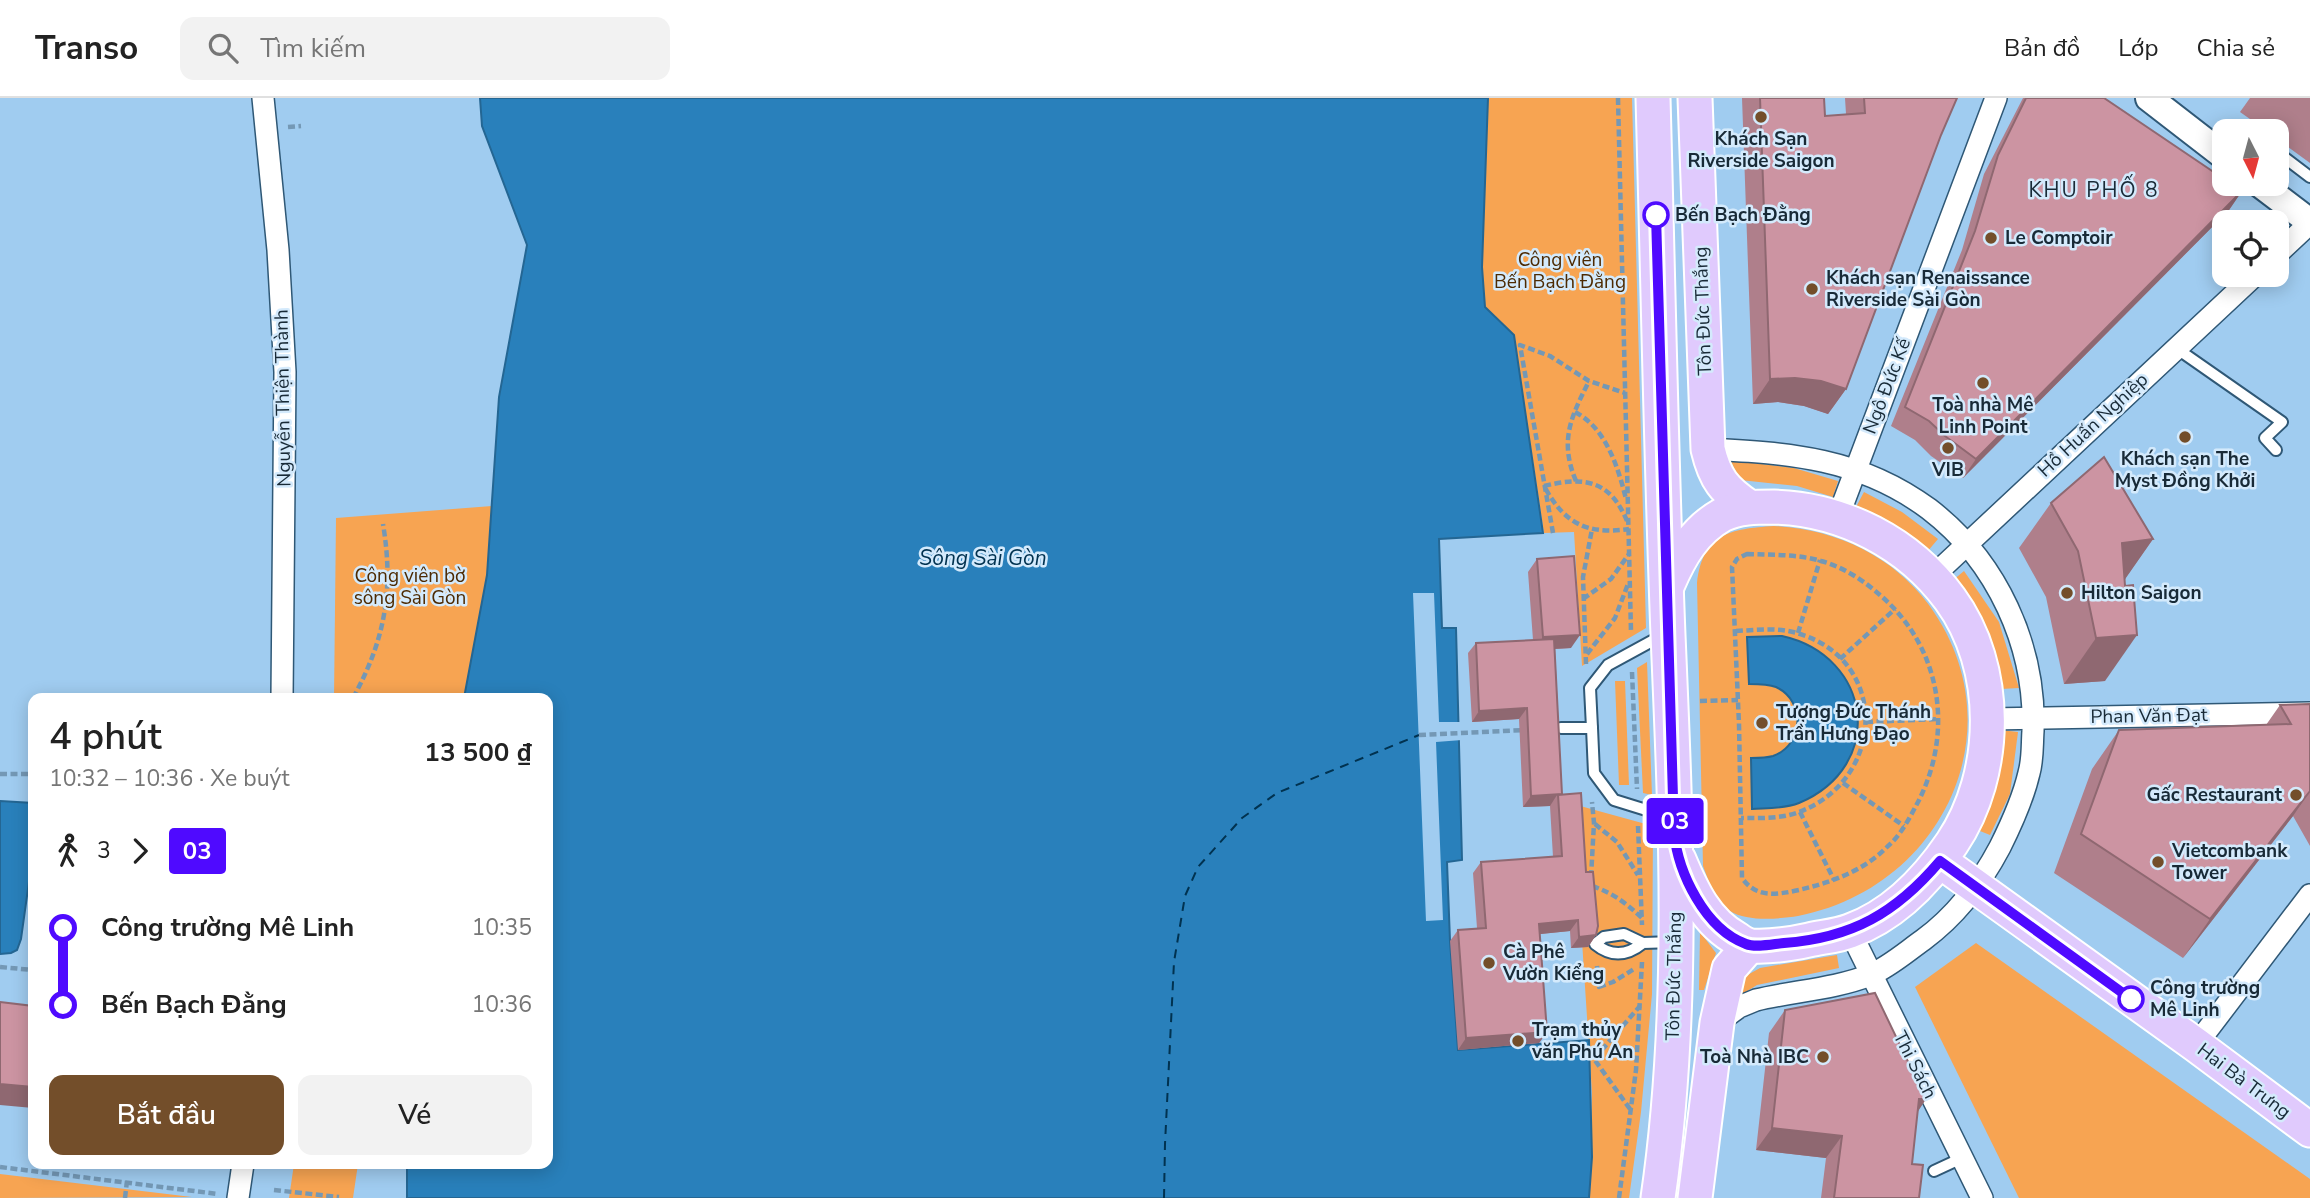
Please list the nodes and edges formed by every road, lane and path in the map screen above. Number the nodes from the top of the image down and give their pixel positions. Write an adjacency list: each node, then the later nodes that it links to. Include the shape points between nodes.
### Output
1 (263, 98): 46 (street, Nguyễn Thiện Thành, via 285,372)
2 (1618, 98): 16 (path)
3 (1653, 98): 35 (main road)
4 (1696, 98): 18 (main road, Tôn Ðức Thắng)
5 (1996, 98): 20 (street, Ngô Ðức Kế)
6 (2149, 98): 7 (street)
7 (2212, 144)
8 (2289, 161): 9 (lane)
9 (2310, 177)
10 (2275, 196): 11 (street)
11 (2310, 223): 12 (street)
12 (2289, 243)
13 (2242, 287): 14 (street, Hồ Huấn Nghiệp)
14 (2176, 348): 19 (lane, via 2282,422 2264,438); 30 (street, Hồ Huấn Nghiệp)
15 (1589, 381): 16 (path); 17 (path); 22 (path, via 1550,356 1520,345)
16 (1625, 393): 24 (path)
17 (1574, 412): 21 (path, via 1566,452); 24 (path, via 1593,426 1610,452)
18 (1708, 449): 20 (street, via 1813,458); 23 (main road, Tôn Ðức Thắng, via 1713,471 1728,492)
19 (2276, 450)
20 (1856, 469): 25 (street, Ngô Ðức Kế); 30 (street, via 1929,509)
21 (1576, 481): 22 (path); 27 (path, via 1604,489 1622,509)
22 (1544, 486): 28 (path, via 1562,515); 29 (path)
23 (1749, 507): 25 (main road, via 1809,510); 35 (main road, via 1723,515 1695,535)
24 (1628, 510): 27 (path)
25 (1839, 517): 33 (main road, via 1871,531)
26 (383, 524): 47 (path, via 387,605 374,655)
27 (1629, 527): 28 (path); 31 (path)
28 (1592, 529): 36 (path)
29 (1553, 533)
30 (1967, 543): 33 (street, Hồ Huấn Nghiệp); 51 (street, via 1990,573 2020,637)
31 (1629, 554): 34 (path); 36 (path, via 1611,579)
32 (1820, 561): 37 (path, via 1868,585); 38 (path, via 1747,554 1737,559 1732,567); 40 (path)
33 (1932, 576): 53 (main road, via 1951,600 1976,652)
34 (1630, 580): 41 (path); 42 (path, via 1615,618)
35 (1667, 586): 39 (main road, Tôn Đức Thắng)
36 (1583, 600): 42 (path)
37 (1895, 609): 43 (path); 52 (path, via 1924,650 1938,696)
38 (1736, 631): 40 (path); 48 (path)
39 (1668, 632): 41 (lane); 64 (main road, Tôn Đức Thắng)
40 (1798, 633): 43 (path, via 1828,647)
41 (1631, 653): 44 (path); 56 (lane, via 1608,665 1590,688)
42 (1587, 655): 45 (path)
43 (1840, 659): 54 (path, via 1859,688)
44 (1632, 671)
45 (1586, 676)
46 (282, 693)
47 (355, 693)
48 (1738, 700): 49 (path); 63 (path)
49 (1700, 701)
50 (2310, 713): 51 (street, Phan Văn Ðạt)
51 (2034, 718): 53 (street, Phan Văn Ðạt); 72 (street, via 2029,772 2013,821)
52 (1939, 719): 54 (path); 66 (path, via 1934,762)
53 (1988, 719): 68 (main road, via 1976,794 1961,830)
54 (1866, 722): 60 (path, via 1858,760)
55 (1561, 728): 56 (lane); 57 (path)
56 (1592, 728): 64 (lane, via 1594,773 1614,800)
57 (1419, 735)
58 (0, 774): 59 (path)
59 (28, 774)
60 (1843, 783): 62 (path); 66 (path)
61 (1591, 796): 65 (path)
62 (1800, 812): 63 (path); 70 (path)
63 (1741, 818): 70 (path, via 1742,878 1750,889 1792,891)
64 (1675, 819): 67 (main road, Tôn Đức Thắng)
65 (1594, 823): 69 (path, via 1617,842); 71 (path)
66 (1904, 826): 70 (path, via 1889,846 1859,869)
67 (1676, 855): 77 (main road, Tôn Đức Thắng); 80 (main road, via 1706,913)
68 (1940, 861): 72 (main road, Hai Bà Trưng); 76 (main road, via 1887,912)
69 (1640, 879)
70 (1834, 880)
71 (1592, 886): 74 (path); 75 (path, via 1610,892)
72 (1976, 888): 84 (street, via 1931,934); 87 (main road, Hai Bà Trưng)
73 (2310, 895): 87 (street)
74 (1592, 899)
75 (1642, 918)
76 (1850, 931): 80 (main road, via 1800,942); 84 (street, Thi Sách)
77 (1675, 942): 78 (lane); 99 (main road, Tôn Đức Thắng, via 1670,1096)
78 (1643, 943): 79 (lane, via 1624,934 1604,937); 79 (lane, via 1626,954 1614,954)
79 (1595, 944): 81 (path, via 1600,988)
80 (1749, 946): 86 (main road, via 1729,969)
81 (1642, 962)
82 (0, 967): 83 (path)
83 (28, 970)
84 (1870, 974): 86 (street, via 1756,1000); 90 (street, Thi Sách)
85 (1640, 1005): 88 (path, via 1594,1059)
86 (1717, 1023): 100 (main road)
87 (2196, 1045): 89 (main road, Hai Bà Trưng)
88 (1631, 1110)
89 (2310, 1130)
90 (1962, 1158): 93 (lane); 101 (street, Thi Sách)
91 (0, 1167): 94 (path)
92 (242, 1169): 96 (street)
93 (1934, 1171)
94 (127, 1181): 96 (path); 98 (path)
95 (274, 1190): 97 (path)
96 (238, 1197)
97 (340, 1197)
98 (125, 1198)
99 (1658, 1198)
100 (1695, 1198)
101 (1982, 1198)

